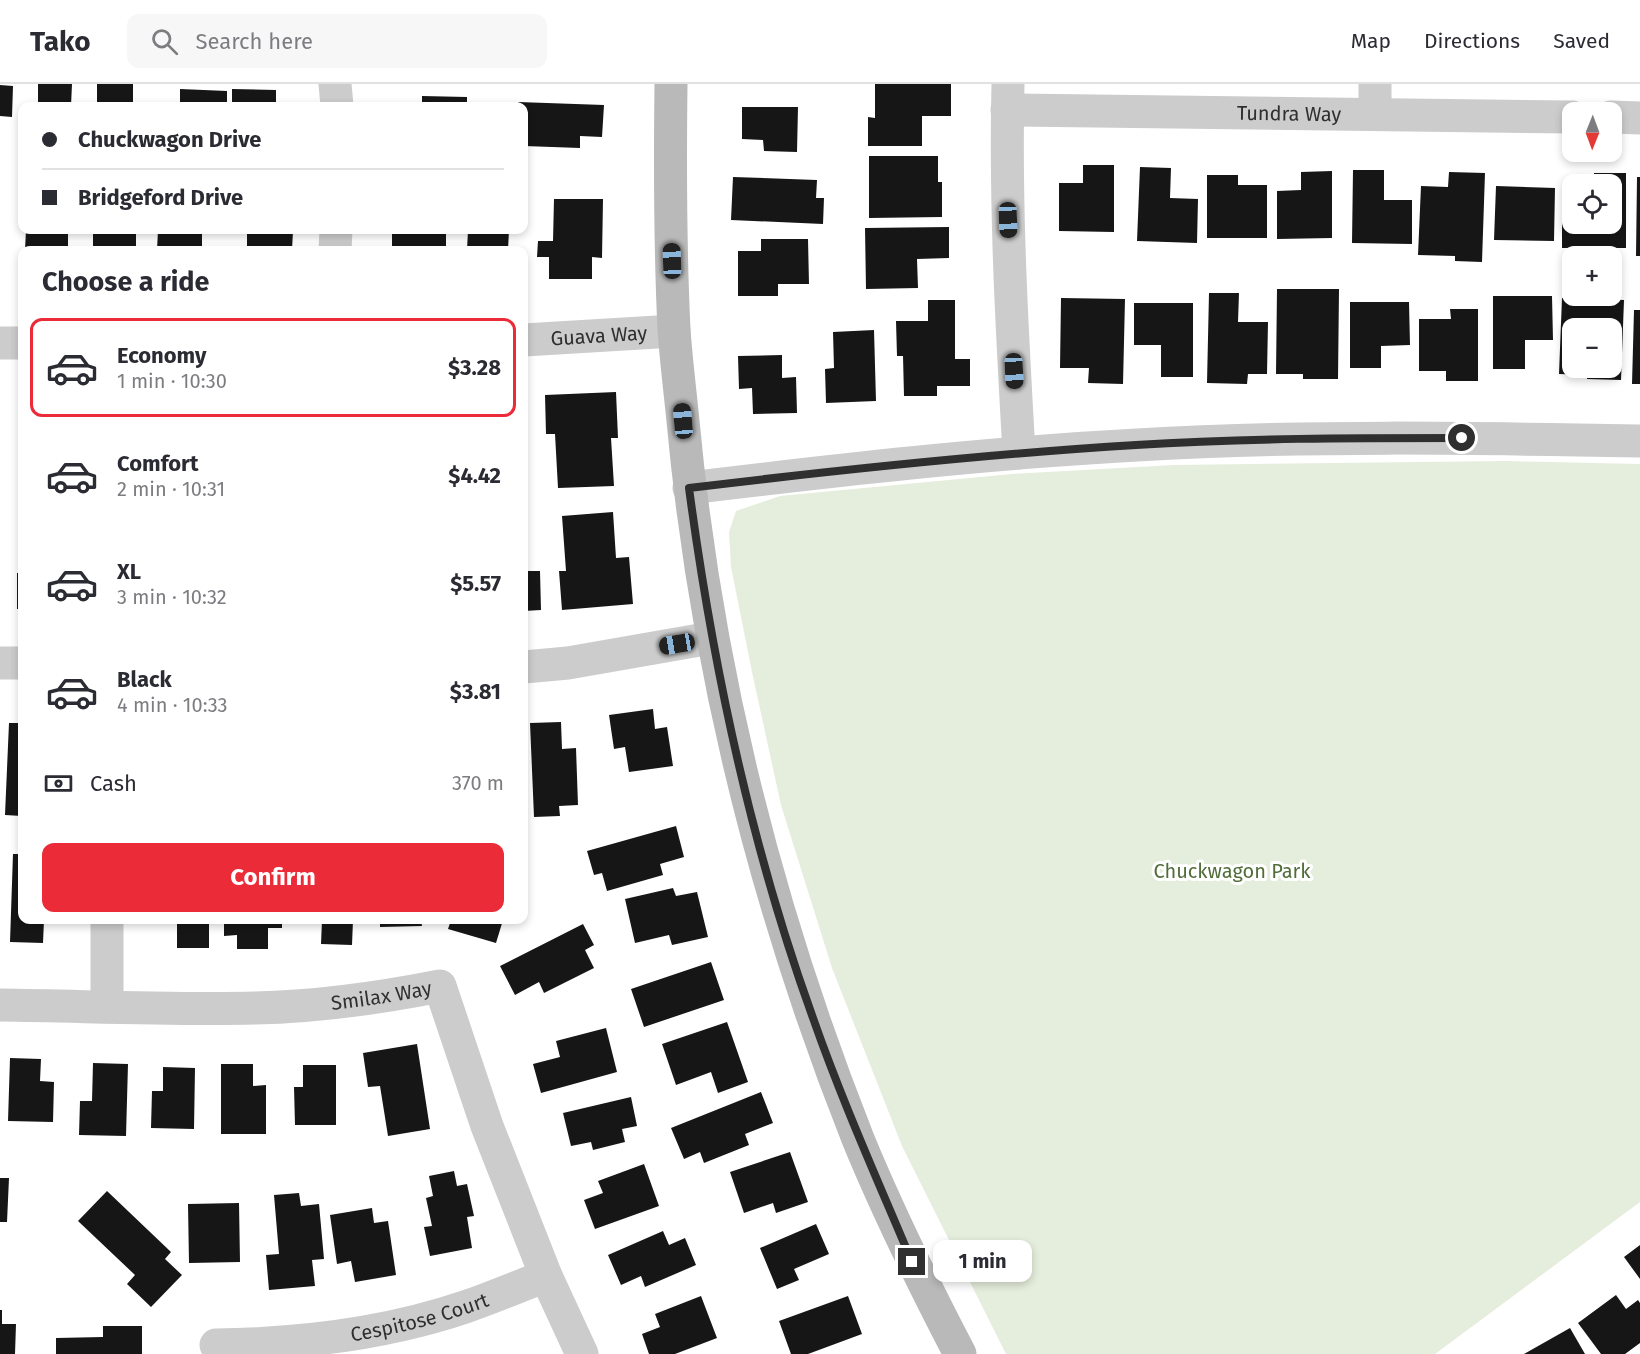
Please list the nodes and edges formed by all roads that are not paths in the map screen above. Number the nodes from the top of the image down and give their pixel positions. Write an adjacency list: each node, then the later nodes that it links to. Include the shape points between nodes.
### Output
1 (335, 84): 5 (street)
2 (671, 84): 9 (street)
3 (1008, 97): 4 (street, Tundra Way); 14 (street, via 1011,309)
4 (1375, 99): 6 (street, Tundra Way)
5 (337, 102)
6 (1562, 116)
7 (1622, 117): 8 (street)
8 (1640, 118)
9 (674, 331): 10 (street, Guava Way); 15 (street)
10 (528, 340)
11 (0, 343): 12 (street)
12 (18, 343)
13 (1640, 441): 14 (street, via 1323,438)
14 (1020, 453): 15 (street)
15 (689, 488): 16 (street)
16 (711, 638): 19 (street); 26 (street, via 737,762 812,1017 912,1262)
17 (0, 663): 18 (street)
18 (18, 663)
19 (528, 667)
20 (107, 924): 22 (street)
21 (0, 1005): 22 (street, Smilax Way)
22 (106, 1006): 23 (street, Smilax Way, via 255,1008 323,1004 440,986 487,1126)
23 (546, 1276): 24 (street, Cespitose Court, via 465,1307 411,1322 328,1338); 25 (street, Smilax Way)
24 (216, 1345)
25 (582, 1354)
26 (960, 1354)

